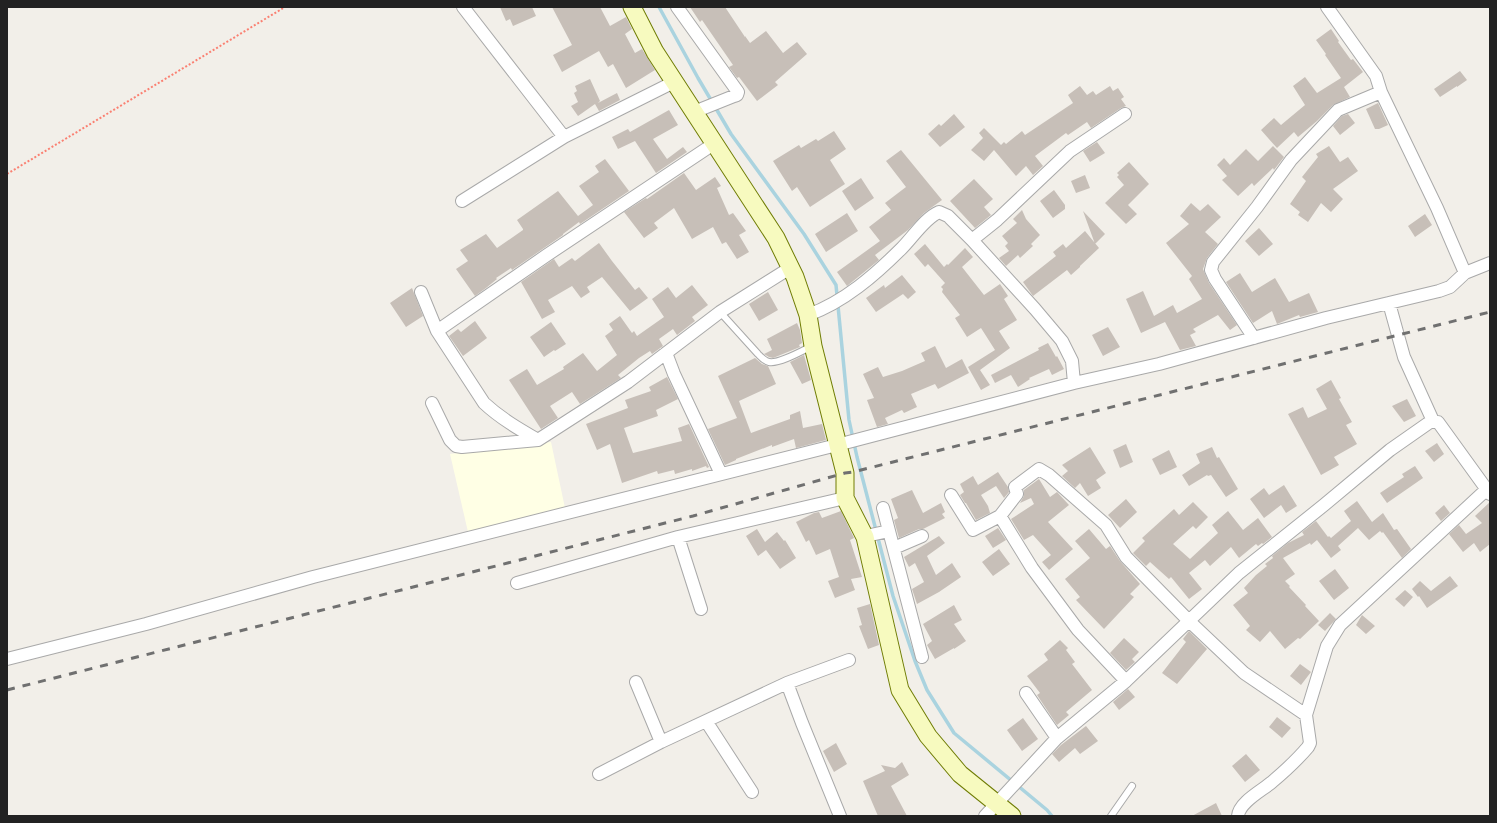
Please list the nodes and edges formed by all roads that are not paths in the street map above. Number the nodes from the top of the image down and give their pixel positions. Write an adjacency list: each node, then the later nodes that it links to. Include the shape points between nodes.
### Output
1 (462, 7): 9 (street)
2 (632, 7): 5 (main road)
3 (678, 7): 7 (street, via 738,92 737,95)
4 (1327, 7): 6 (street, via 1376,76)
5 (674, 82): 7 (main road); 9 (street)
6 (1381, 92): 15 (street); 21 (street, via 1338,110 1291,160 1213,262 1211,270 1215,279)
7 (700, 110): 10 (main road)
8 (1125, 114): 12 (street, via 1070,151 997,220)
9 (564, 137): 11 (street)
10 (715, 143): 14 (main road, via 776,238); 20 (street)
11 (462, 201)
12 (972, 240): 19 (street, via 944,213 934,214 882,268 841,299); 24 (street, via 1062,341 1072,361)
13 (1490, 263): 15 (street)
14 (790, 268): 18 (street); 19 (main road)
15 (1465, 273): 17 (street, via 1450,287)
16 (421, 292): 20 (street)
17 (1389, 303): 21 (street); 26 (street, via 1404,357)
18 (720, 312): 22 (lane, via 764,360 777,361); 23 (street)
19 (808, 315): 22 (main road)
20 (437, 331): 27 (street, via 484,403)
21 (1254, 338): 24 (street, via 1159,364)
22 (813, 346): 28 (main road)
23 (666, 353): 27 (street, via 628,382); 29 (street)
24 (1074, 382): 28 (street)
25 (432, 404): 27 (street, via 450,440 456,446)
26 (1433, 421): 30 (street, via 1438,422 1448,434); 42 (street, via 1390,450 1239,573)
27 (538, 440)
28 (837, 445): 29 (street); 32 (main road, via 845,473)
29 (721, 474): 44 (street, via 313,577 146,624)
30 (1488, 492): 50 (street, via 1340,625 1327,646)
31 (951, 495): 34 (street, via 973,530)
32 (846, 498): 36 (main road); 38 (street)
33 (884, 508): 35 (street)
34 (1000, 516): 42 (street, via 1017,494 1015,487 1039,469 1106,525 1126,557); 46 (street, via 1032,568 1078,630)
35 (885, 532): 36 (street); 39 (street)
36 (866, 536): 57 (main road, via 900,690 933,742 960,774)
37 (922, 536): 39 (street)
38 (678, 537): 40 (street); 41 (street)
39 (894, 548): 43 (street)
40 (517, 583)
41 (701, 609)
42 (1189, 621): 46 (street); 50 (street, via 1244,673)
43 (922, 657)
44 (7, 659)
45 (849, 660): 48 (street)
46 (1126, 681): 52 (street)
47 (636, 682): 53 (street)
48 (787, 683): 51 (street); 58 (street)
49 (1026, 693): 52 (street)
50 (1306, 715): 62 (street, via 1310,744 1308,747 1271,783 1252,797 1239,811)
51 (706, 721): 53 (street); 56 (street)
52 (1057, 738): 57 (street)
53 (661, 742): 54 (street)
54 (599, 774)
55 (1132, 786): 61 (lane)
56 (752, 792)
57 (1001, 799): 59 (street); 60 (main road)
58 (840, 816)
59 (985, 816)
60 (1012, 816)
61 (1111, 816)
62 (1238, 816)

